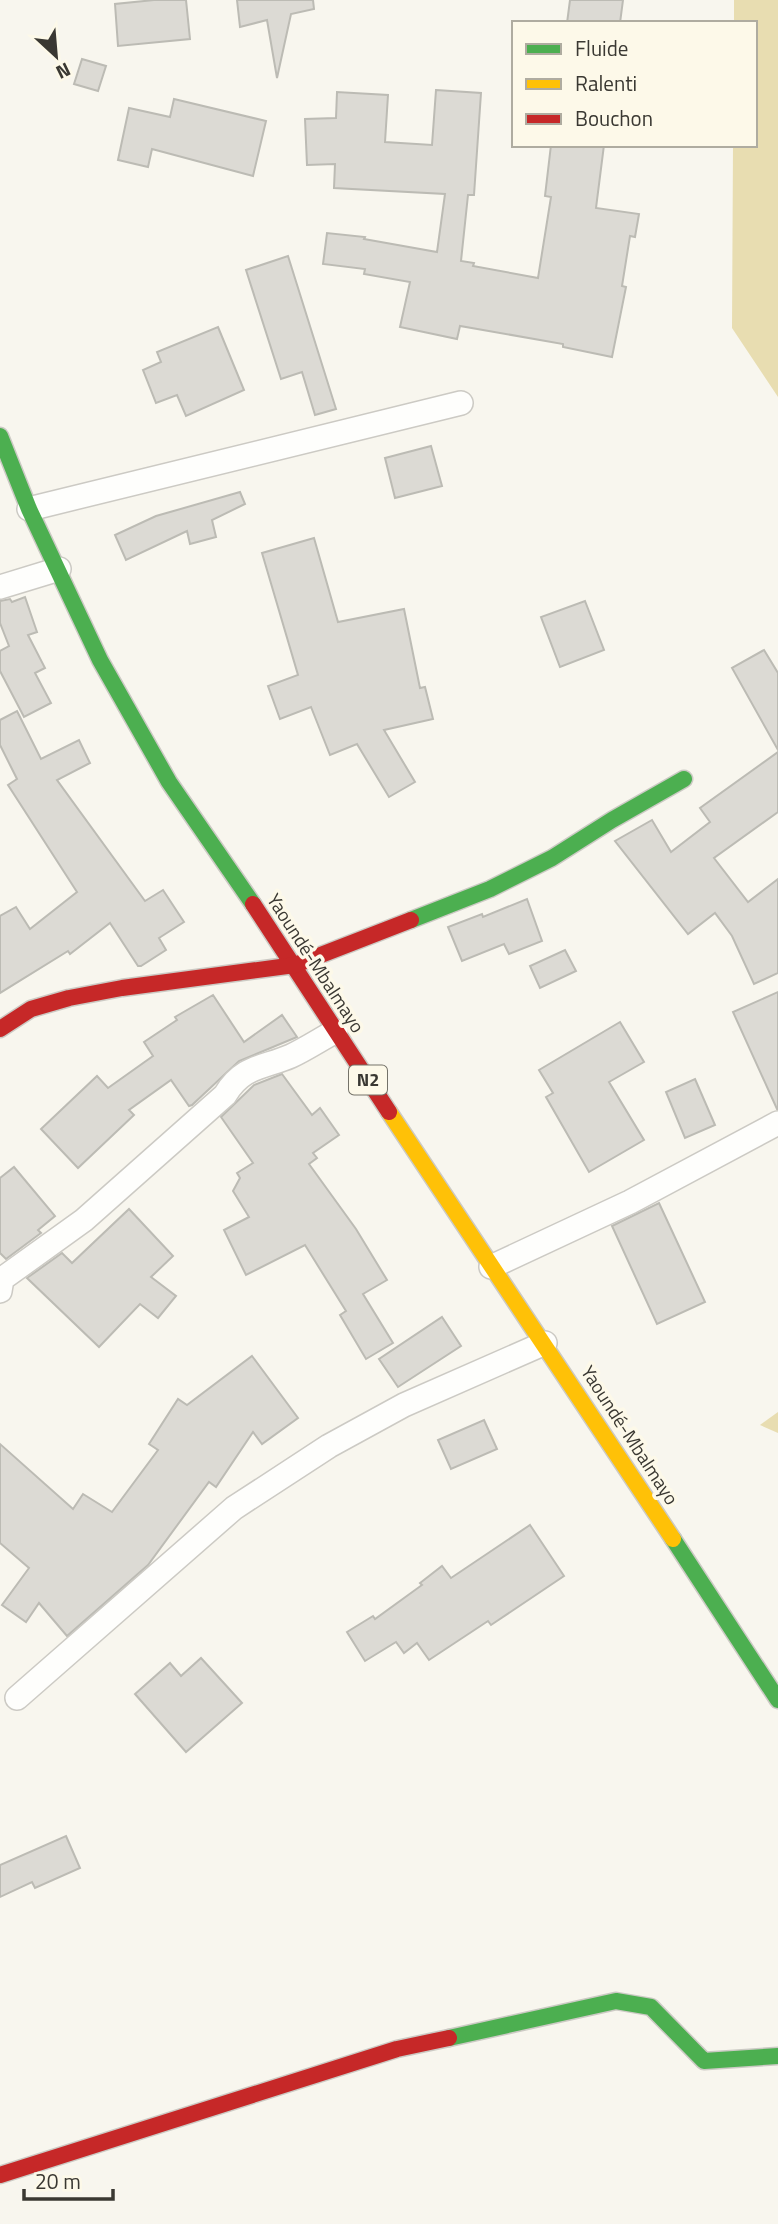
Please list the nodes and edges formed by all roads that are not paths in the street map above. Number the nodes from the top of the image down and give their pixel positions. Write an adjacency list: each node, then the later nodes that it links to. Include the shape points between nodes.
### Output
1 (461, 403): 3 (street)
2 (0, 436): 3 (main road, Yaoundé-Mbalmayo / N2)
3 (29, 509): 4 (main road, Yaoundé-Mbalmayo / N2)
4 (59, 569): 5 (street); 7 (main road, Yaoundé-Mbalmayo / N2, via 100,660 169,782)
5 (0, 587)
6 (684, 779): 7 (main road, via 552,858 490,889)
7 (295, 965): 8 (main road, via 69,998 31,1009); 9 (main road, Yaoundé-Mbalmayo / N2)
8 (0, 1029)
9 (336, 1031): 11 (main road, Yaoundé-Mbalmayo / N2); 12 (street, via 233,1081 225,1095 84,1220 2,1279)
10 (778, 1123): 11 (street, via 630,1202)
11 (491, 1267): 13 (main road, Yaoundé-Mbalmayo / N2)
12 (0, 1291)
13 (545, 1343): 14 (street, via 404,1405 329,1446 234,1508); 15 (main road, Yaoundé-Mbalmayo / N2)
14 (17, 1698)
15 (778, 1700)
16 (778, 2056): 17 (main road, via 704,2061 652,2007 616,2001 397,2049)
17 (0, 2175)

